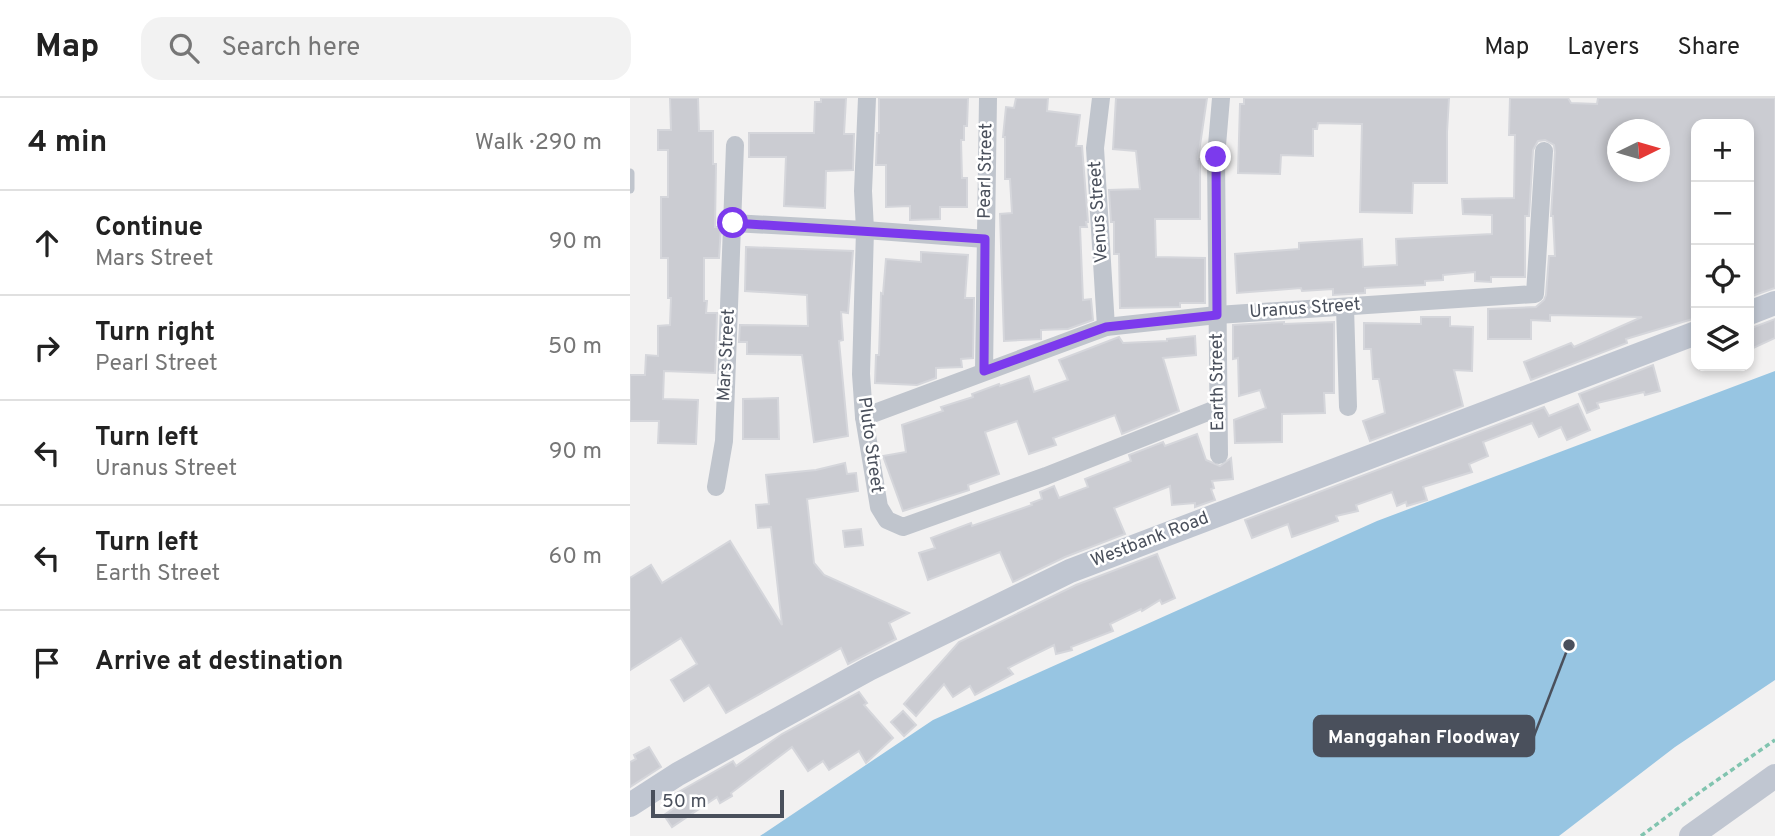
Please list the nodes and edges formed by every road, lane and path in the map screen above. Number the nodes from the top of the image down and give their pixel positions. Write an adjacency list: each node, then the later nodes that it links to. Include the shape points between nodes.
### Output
1 (867, 98): 10 (street, Pluto Street)
2 (988, 98): 11 (street, Pearl Street)
3 (1101, 98): 16 (street, Venus Street, via 1095,148)
4 (1222, 98): 15 (street, Earth Street, via 1216,157)
5 (735, 145): 9 (street, Mars Street)
6 (1544, 150): 13 (street, Uranus Street, via 1535,294)
7 (630, 173): 8 (lane)
8 (630, 189)
9 (733, 223): 10 (street); 23 (street, Mars Street, via 724,441)
10 (864, 230): 11 (street); 21 (street, Pluto Street)
11 (985, 239): 18 (street, Pearl Street)
12 (1775, 303): 14 (street)
13 (1345, 307): 15 (street, Uranus Street); 19 (street)
14 (1754, 311)
15 (1217, 315): 16 (street, Uranus Street); 20 (street, Earth Street)
16 (1106, 327): 18 (street, Uranus Street)
17 (1691, 334): 26 (street, Westbank Road, via 1069,571 869,668)
18 (984, 371): 21 (street, Uranus Street)
19 (1348, 407)
20 (1218, 408): 21 (street, Pluto Street, via 903,527 887,520 879,508); 22 (street, Earth Street)
21 (864, 417)
22 (1219, 455)
23 (716, 487)
24 (1775, 740): 27 (path)
25 (1775, 776): 28 (street)
26 (630, 805)
27 (1642, 836)
28 (1691, 836)

